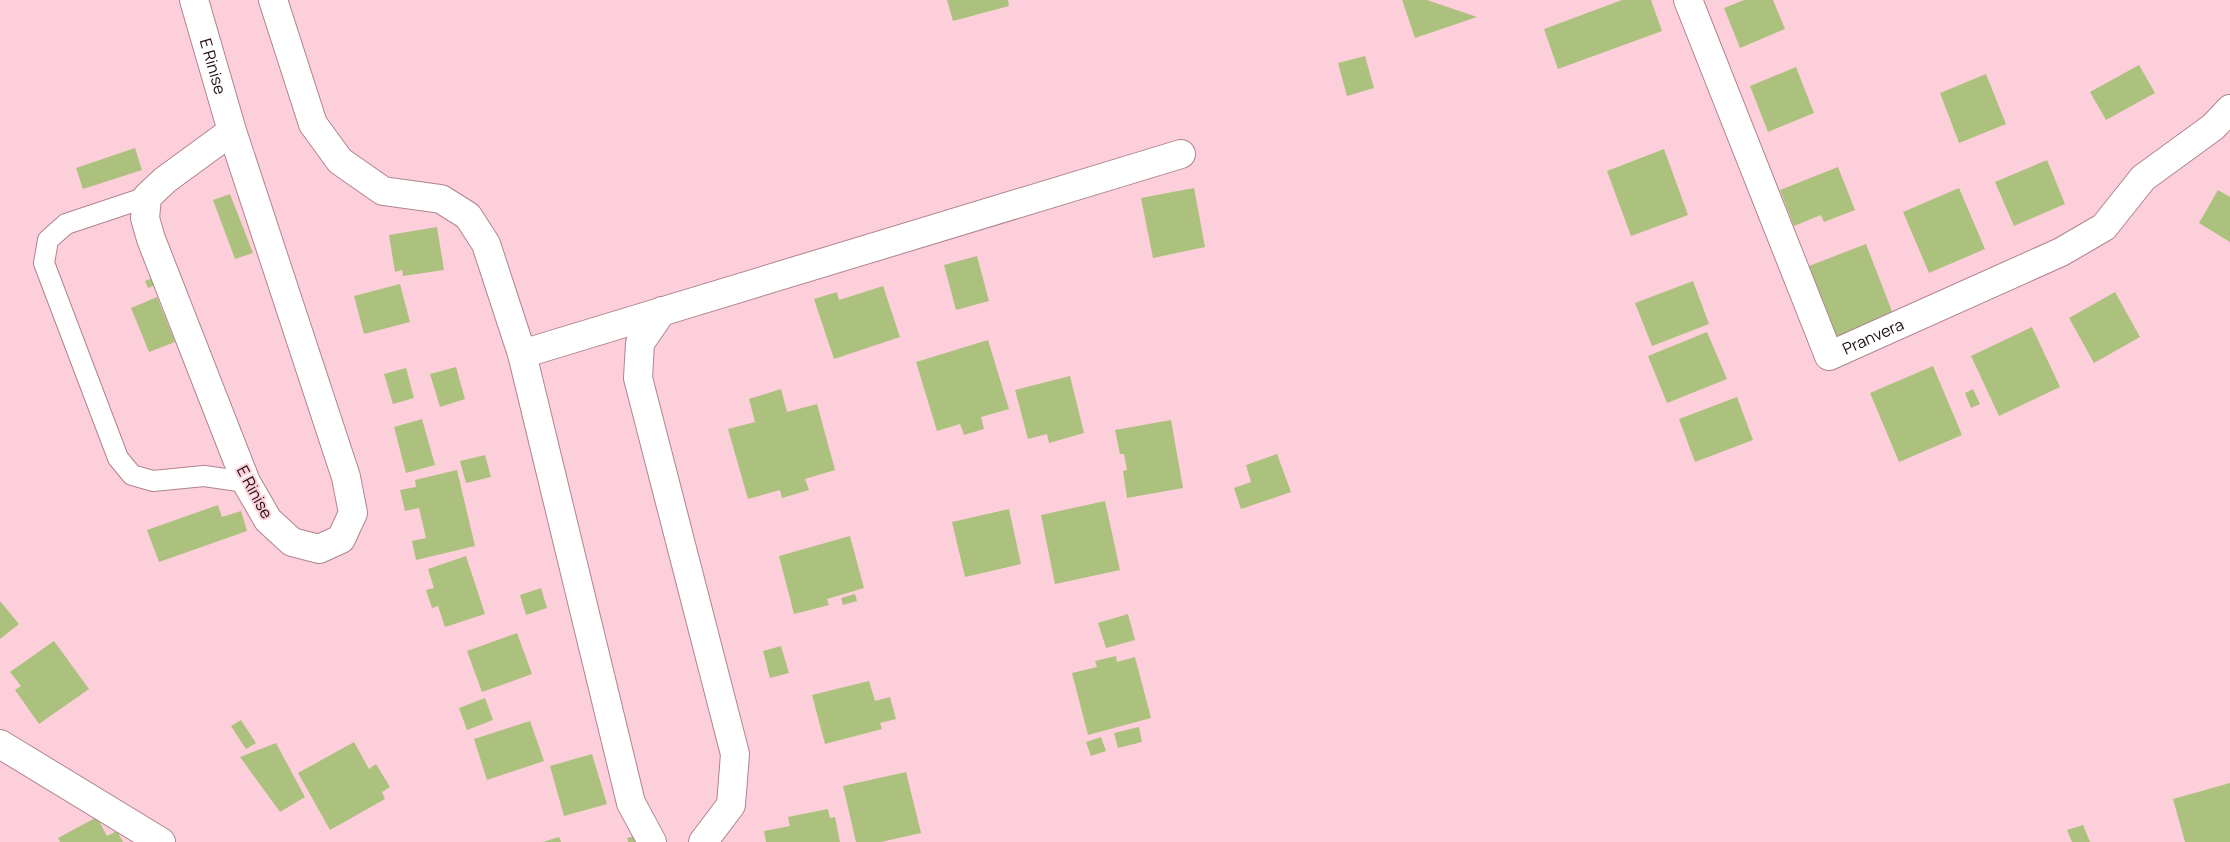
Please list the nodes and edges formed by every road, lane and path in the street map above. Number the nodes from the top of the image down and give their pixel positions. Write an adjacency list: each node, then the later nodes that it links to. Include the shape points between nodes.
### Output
1 (194, 0): 5 (street, E Rinise)
2 (273, 0): 9 (street, via 313,124 340,161 384,191 441,199 468,216 486,244)
3 (1688, 0): 4 (street, Pranvera, via 1829,356 2062,252 2104,227 2143,178 2213,127)
4 (2230, 109)
5 (232, 131): 7 (street, via 164,180); 10 (street, E Rinise, via 346,477 352,513 342,539 319,549 292,542 268,520)
6 (1181, 154): 8 (street)
7 (147, 197): 10 (street, E Rinise, via 145,218 151,239); 10 (lane, via 66,224 48,240 44,263 118,458 132,475 153,481 204,476)
8 (662, 311): 9 (street); 14 (street, via 640,343 638,378 734,754 731,805)
9 (522, 354): 13 (street, via 631,803)
10 (246, 482)
11 (0, 744): 12 (street)
12 (161, 842)
13 (652, 842)
14 (703, 842)

